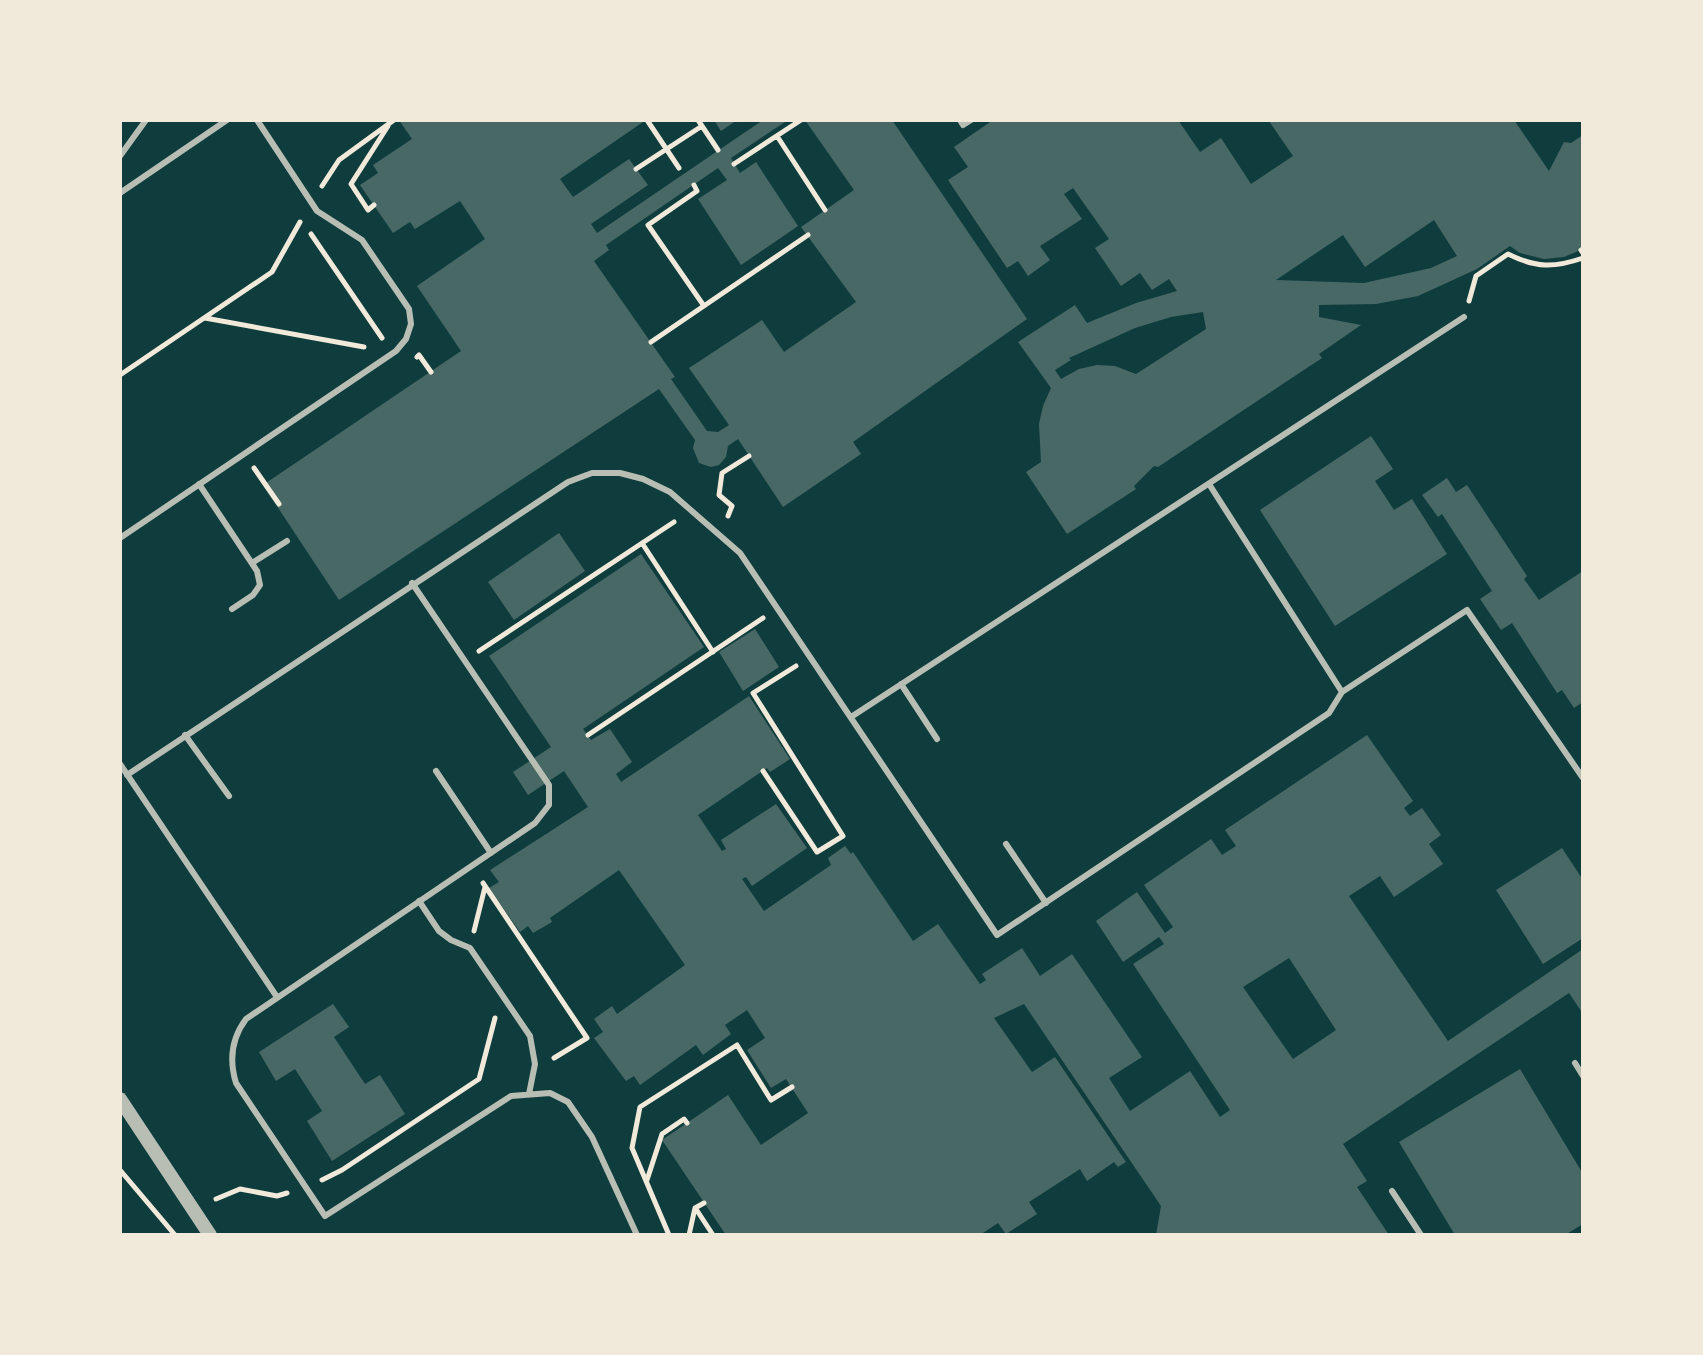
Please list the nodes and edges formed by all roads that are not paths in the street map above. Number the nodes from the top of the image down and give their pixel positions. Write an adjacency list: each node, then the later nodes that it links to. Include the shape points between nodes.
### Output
1 (146, 120): 6 (lane)
2 (227, 120): 7 (lane)
3 (257, 120): 9 (lane, via 311,203 362,240 409,309 411,324 396,351)
4 (960, 120): 5 (lane, via 963,125)
5 (971, 120)
6 (120, 156)
7 (120, 193)
8 (1464, 317): 10 (lane)
9 (199, 484): 11 (lane); 13 (lane)
10 (1209, 484): 16 (lane); 17 (lane)
11 (120, 538)
12 (287, 541): 13 (lane)
13 (252, 563): 15 (lane, via 260,585)
14 (412, 583): 18 (lane, via 568,482 592,473 643,479 670,492 740,553); 19 (lane); 27 (lane, via 549,785 549,805 535,823)
15 (232, 609)
16 (901, 684): 18 (lane); 20 (lane)
17 (1342, 692): 24 (lane, via 1467,610); 29 (lane, via 1329,713)
18 (851, 717): 29 (lane, via 997,935)
19 (185, 735): 23 (lane); 25 (lane)
20 (937, 739)
21 (120, 764): 23 (lane)
22 (436, 771): 27 (lane)
23 (127, 775): 30 (lane)
24 (1583, 778)
25 (229, 796)
26 (1006, 844): 29 (lane)
27 (491, 853): 28 (lane)
28 (419, 901): 30 (lane); 33 (lane, via 439,931 470,948 530,1036 535,1064)
29 (1046, 903)
30 (277, 997): 33 (lane, via 236,1032 231,1067 236,1083 325,1216 511,1096)
31 (1575, 1063): 32 (lane)
32 (1583, 1076)
33 (529, 1094): 37 (lane, via 550,1093 568,1102 592,1137)
34 (120, 1099): 36 (street)
35 (1392, 1191): 38 (lane)
36 (210, 1235)
37 (637, 1235)
38 (1421, 1235)

